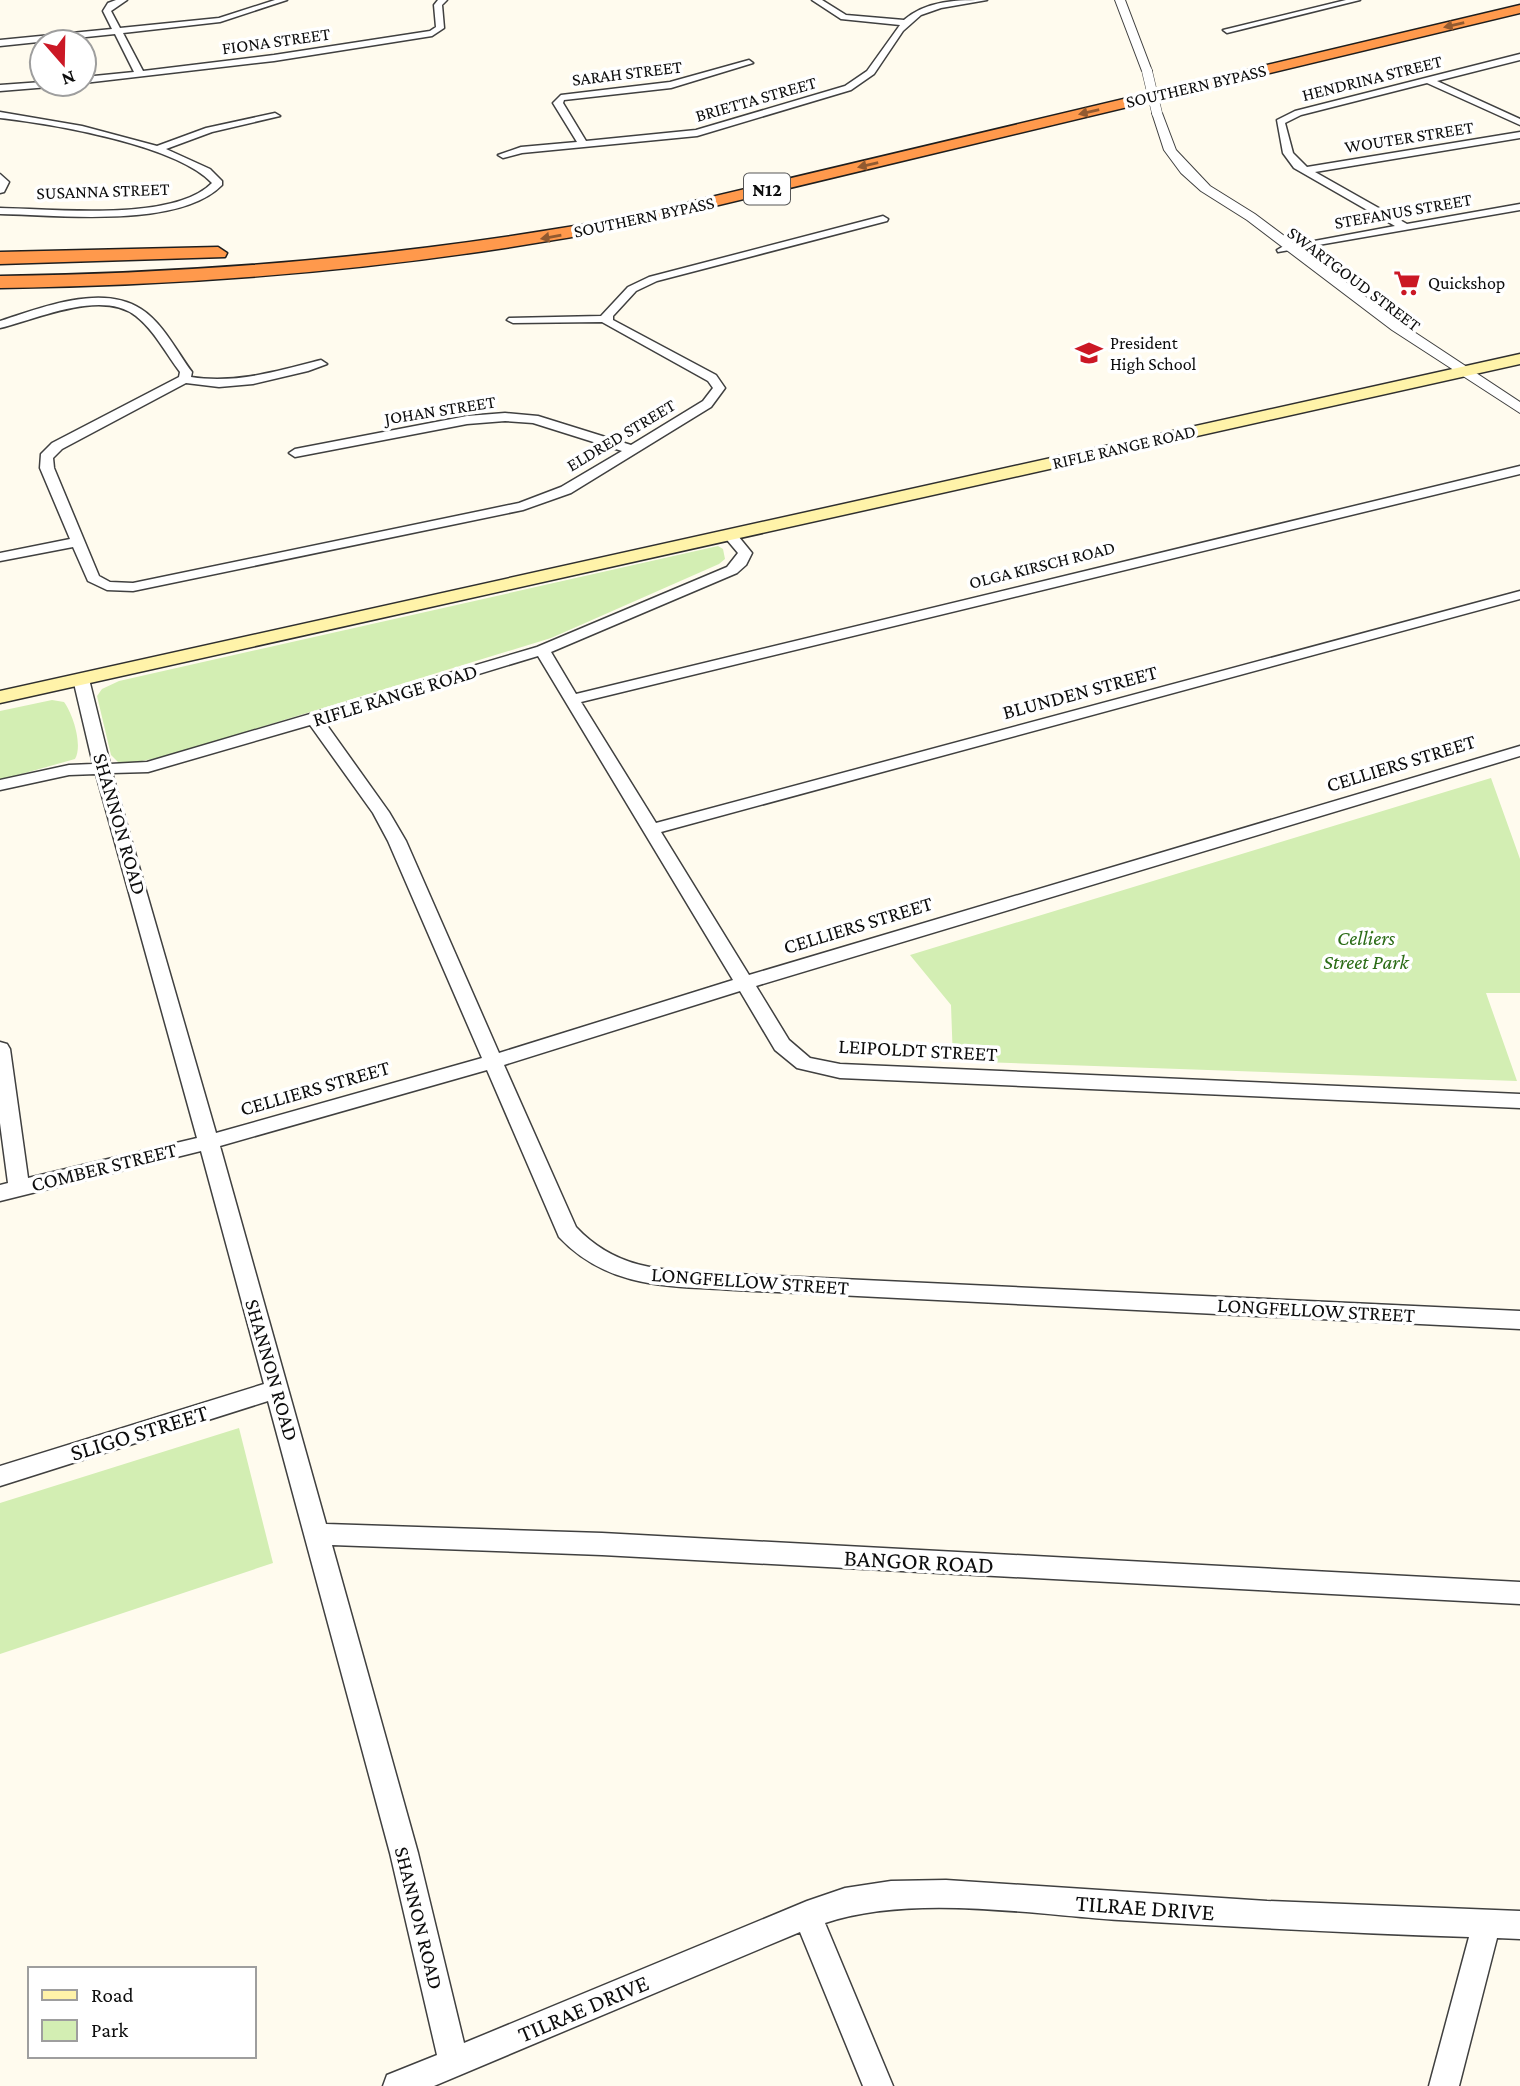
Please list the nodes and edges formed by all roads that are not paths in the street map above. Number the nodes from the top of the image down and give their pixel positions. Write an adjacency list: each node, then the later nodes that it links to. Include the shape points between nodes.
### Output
1 (123, 0): 12 (street, via 107,11)
2 (283, 0): 12 (street, via 220,20)
3 (443, 0): 16 (street, FIONA STREET, via 438,5 440,27 432,33)
4 (816, 0): 10 (street, via 844,17)
5 (983, 0): 10 (street, BRIETTA STREET, via 928,10)
6 (1120, 0): 37 (street, SWARTGOUD STREET, bridge, via 1147,71 1166,142 1177,160 1197,181)
7 (1356, 0): 11 (street)
8 (1486, 0): 35 (highway, SOUTHERN BYPASS / N12, via 620,206)
9 (1520, 9): 41 (highway, SOUTHERN BYPASS / N12, one-way to 41, via 596,228 356,265)
10 (907, 23): 25 (street, BRIETTA STREET, via 872,72 854,86 697,133)
11 (1227, 30)
12 (119, 32): 13 (street); 16 (street)
13 (0, 43)
14 (1520, 57): 18 (street, HENDRINA STREET)
15 (749, 62): 25 (street, SARAH STREET, via 671,85 561,98 558,103)
16 (140, 74): 17 (street, FIONA STREET)
17 (98, 78)
18 (1429, 80): 23 (street, WOUTER STREET); 28 (street, HENDRINA STREET, via 1281,120 1288,153)
19 (28, 86): 20 (street)
20 (0, 88)
21 (0, 114): 26 (street, SUSANNA STREET, via 111,134)
22 (275, 116): 26 (street, via 209,130)
23 (1520, 122)
24 (1520, 135): 28 (street, WOUTER STREET)
25 (583, 144): 27 (street, BRIETTA STREET)
26 (155, 150): 32 (street, SUSANNA STREET, via 211,174 217,187 197,201 156,210)
27 (503, 155)
28 (1303, 171): 34 (street, HENDRINA STREET)
29 (0, 177): 30 (street, via 4,182)
30 (0, 190)
31 (1520, 207): 34 (street, STEFANUS STREET)
32 (0, 211)
33 (883, 219): 42 (street, via 645,282 632,289)
34 (1405, 228): 37 (street, STEFANUS STREET)
35 (447, 237): 36 (highway); 40 (highway, SOUTHERN BYPASS / N12, via 230,260)
36 (371, 243)
37 (1287, 249): 47 (street, SWARTGOUD STREET)
38 (240, 252): 39 (highway)
39 (0, 257)
40 (0, 266)
41 (0, 284)
42 (606, 319): 43 (street); 51 (street, ELDRED STREET, via 712,378 719,387 707,404)
43 (513, 320)
44 (0, 325): 48 (street, via 61,306 125,305 142,315 186,372)
45 (1520, 359): 47 (main road, RIFLE RANGE ROAD)
46 (321, 364): 48 (street, via 241,383 212,385)
47 (1456, 373): 49 (street, SWARTGOUD STREET); 50 (street); 54 (main road, RIFLE RANGE ROAD)
48 (184, 379): 55 (street, via 49,452 47,468)
49 (1520, 409)
50 (1520, 416)
51 (629, 449): 52 (street, JOHAN STREET, via 534,419 505,417); 55 (street, ELDRED STREET, via 554,496 523,506 151,584 107,586 93,578)
52 (295, 453)
53 (1520, 470): 61 (street, OLGA KIRSCH ROAD)
54 (729, 534): 58 (street, RIFLE RANGE ROAD, via 745,553 732,570); 59 (main road, RIFLE RANGE ROAD)
55 (76, 542): 56 (street)
56 (0, 557)
57 (1520, 595): 66 (street, BLUNDEN STREET)
58 (542, 650): 61 (street, LEIPOLDT STREET); 62 (street, RIFLE RANGE ROAD)
59 (81, 679): 60 (main road, RIFLE RANGE ROAD); 64 (street, SHANNON ROAD)
60 (0, 697)
61 (573, 699): 66 (street, LEIPOLDT STREET)
62 (314, 719): 64 (street, RIFLE RANGE ROAD, via 148,767); 69 (street, LONGFELLOW STREET, via 397,841)
63 (1520, 751): 67 (street, CELLIERS STREET)
64 (103, 769): 65 (street, RIFLE RANGE ROAD, via 69,770); 71 (street, SHANNON ROAD)
65 (0, 785)
66 (651, 830): 67 (street, LEIPOLDT STREET)
67 (745, 982): 69 (street, CELLIERS STREET); 70 (street, LEIPOLDT STREET, via 792,1056 840,1071)
68 (0, 1049): 72 (street)
69 (495, 1061): 71 (street, CELLIERS STREET); 73 (street, LONGFELLOW STREET, via 567,1231 580,1248 614,1268 736,1282)
70 (1520, 1101)
71 (209, 1142): 72 (street, COMBER STREET); 74 (street, SHANNON ROAD)
72 (10, 1190)
73 (1520, 1320)
74 (278, 1389): 75 (street, SLIGO STREET); 76 (street, SHANNON ROAD)
75 (0, 1476)
76 (318, 1534): 77 (street, BANGOR ROAD, via 602,1544); 81 (street, SHANNON ROAD, via 404,1853)
77 (1520, 1593)
78 (807, 1914): 80 (street, TILRAE DRIVE, via 891,1895 946,1894); 81 (street, TILRAE DRIVE); 83 (street)
79 (1520, 1925): 80 (street, TILRAE DRIVE)
80 (1486, 1926): 84 (street)
81 (454, 2063): 82 (street, TILRAE DRIVE)
82 (398, 2086)
83 (878, 2086)
84 (1444, 2086)

